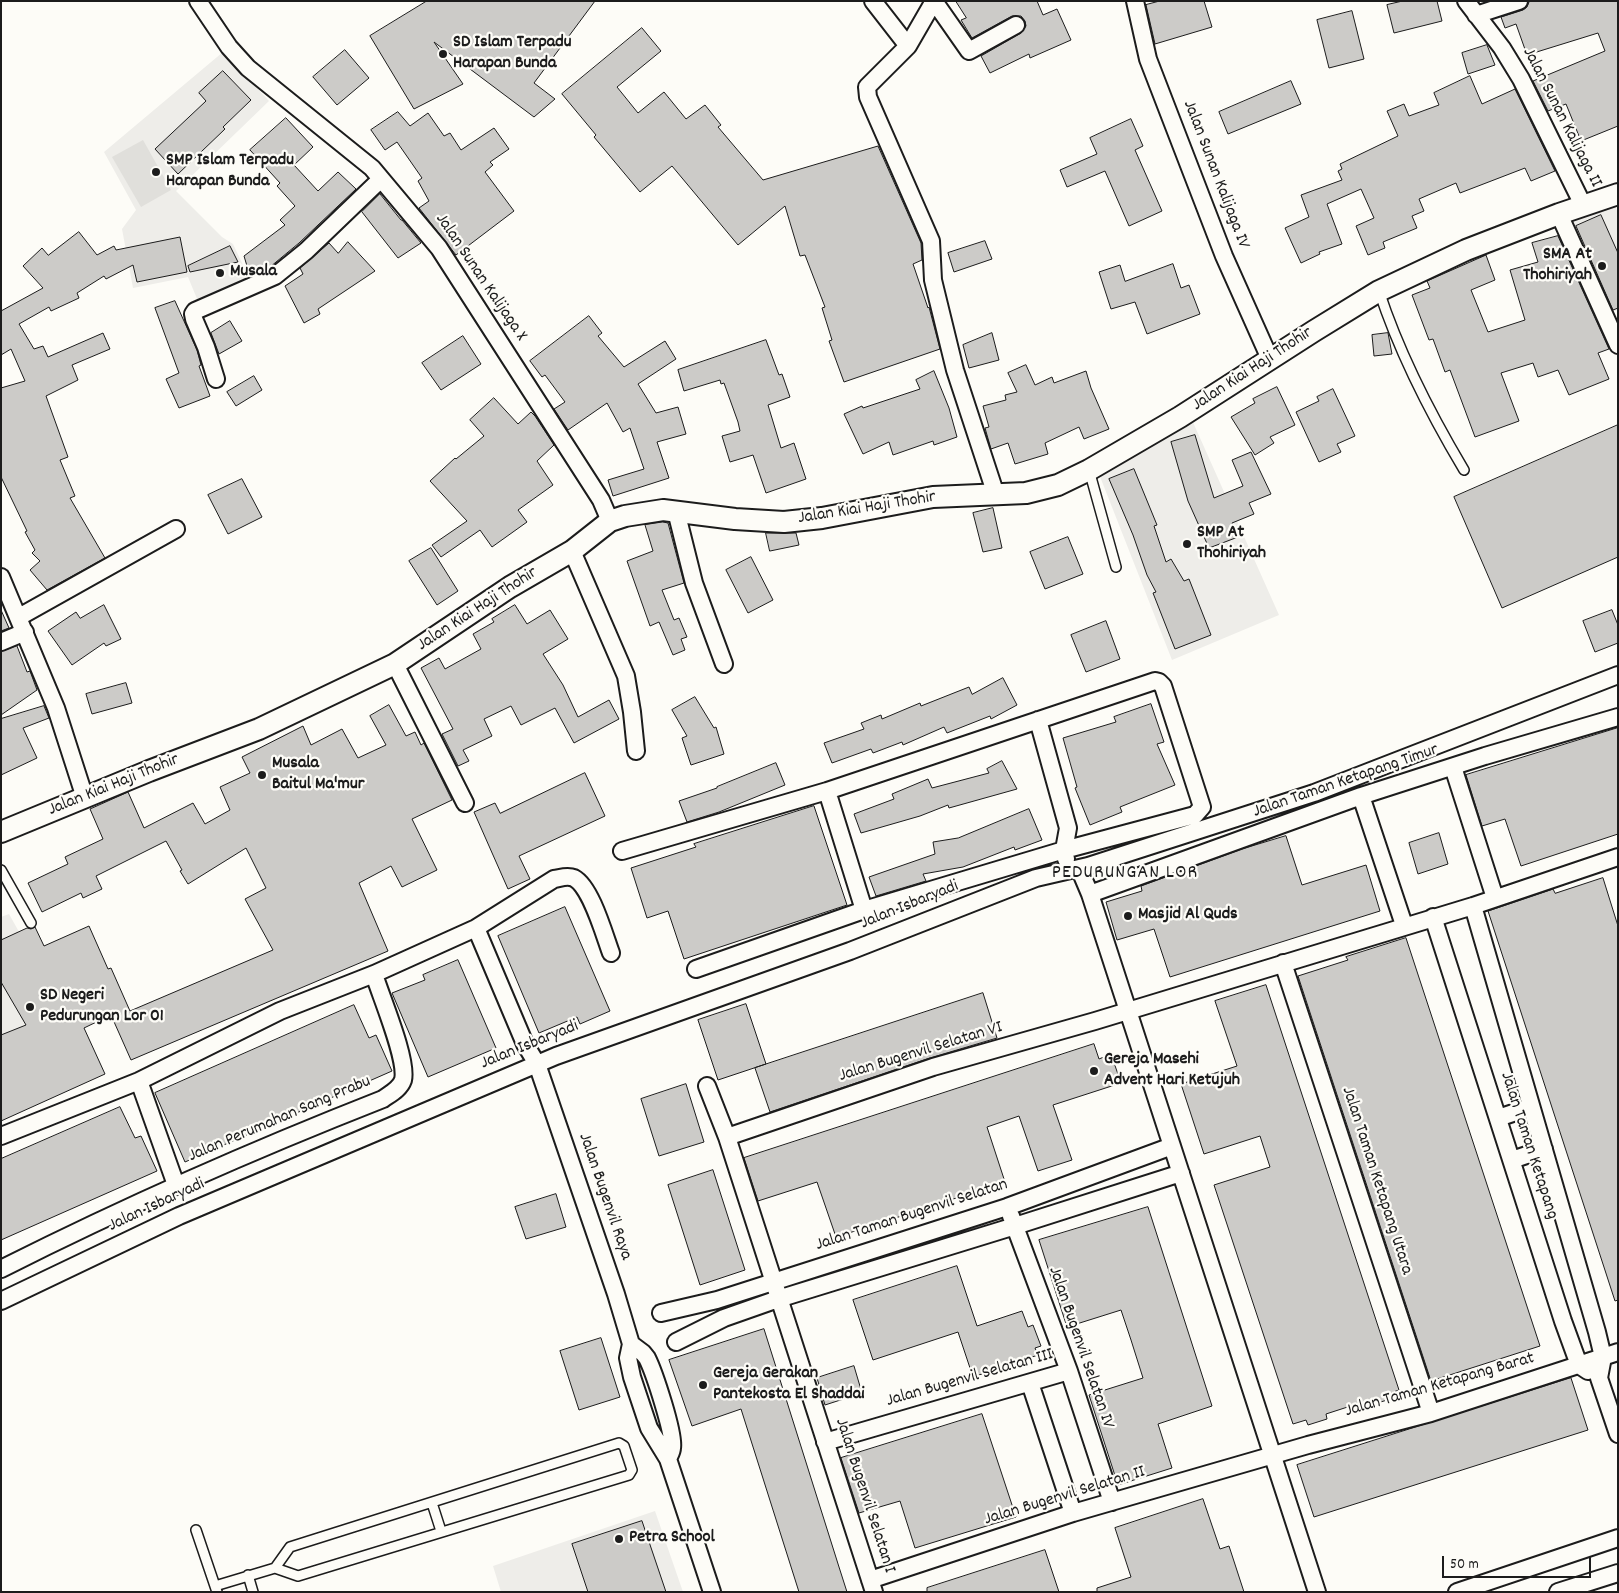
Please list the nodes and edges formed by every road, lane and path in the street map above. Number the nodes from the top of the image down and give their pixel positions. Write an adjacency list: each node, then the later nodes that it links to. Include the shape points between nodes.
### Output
1 (198, 1): 10 (street, Jalan Sunan Kalijaga X, via 229,47 248,68 372,168)
2 (873, 1): 9 (street)
3 (934, 1): 8 (street, via 969,51); 9 (street)
4 (1135, 1): 16 (street, Jalan Sunan Kalijaga IV, via 1148,60 1224,256)
5 (1466, 1): 7 (street, Jalan Sunan Kalijaga II)
6 (1518, 1): 7 (street)
7 (1476, 14): 12 (street, Jalan Sunan Kalijaga II, via 1521,79)
8 (1016, 25)
9 (908, 46): 20 (street, via 868,86 870,103 931,241 933,280 955,370)
10 (381, 179): 17 (street, via 275,276 194,310 194,319); 22 (street, Jalan Sunan Kalijaga X, via 439,248 601,500)
11 (1618, 194): 12 (street, Jalan Kiai Haji Thohir)
12 (1583, 205): 13 (street, Jalan Kiai Haji Thohir)
13 (1559, 214): 14 (street, Jalan Kiai Haji Thohir, via 1466,250); 15 (street)
14 (1379, 291): 16 (street, Jalan Kiai Haji Thohir); 19 (lane, via 1418,389)
15 (1618, 345)
16 (1270, 359): 18 (street, Jalan Kiai Haji Thohir, via 1180,418)
17 (216, 379)
18 (1089, 470): 20 (street, Jalan Kiai Haji Thohir, via 1044,490); 25 (lane)
19 (1464, 470)
20 (996, 495): 21 (street, Jalan Kiai Haji Thohir, via 933,497 784,522)
21 (676, 511): 22 (street, Jalan Kiai Haji Thohir, via 640,513); 30 (street, via 694,583)
22 (610, 521): 24 (street, Jalan Kiai Haji Thohir)
23 (176, 529): 27 (street)
24 (572, 551): 29 (street, Jalan Kiai Haji Thohir, via 510,587); 34 (street, via 626,676)
25 (1116, 567)
26 (1, 577): 27 (street)
27 (22, 625): 28 (street); 38 (street, via 56,708)
28 (1, 642)
29 (395, 664): 38 (street, Jalan Kiai Haji Thohir, via 259,729); 39 (street)
30 (724, 664)
31 (1618, 676): 46 (street, Jalan Isbaryadi, via 1314,793)
32 (1618, 717): 35 (street, Jalan Taman Ketapang Timur)
33 (1038, 720): 36 (street); 40 (street); 42 (street, via 1154,682 1163,686 1202,808 1195,815)
34 (636, 751)
35 (1453, 767): 37 (street, Jalan Taman Ketapang Timur); 49 (street)
36 (827, 791): 44 (street); 51 (street)
37 (1361, 796): 48 (street, Jalan Taman Ketapang Timur); 54 (street)
38 (85, 798): 41 (street, Jalan Kiai Haji Thohir)
39 (466, 803)
40 (1068, 828): 42 (street); 43 (street)
41 (1, 832)
42 (1083, 845): 43 (street); 46 (street)
43 (1064, 850): 46 (street); 51 (street)
44 (622, 851)
45 (1618, 857): 49 (street)
46 (1079, 868): 48 (street); 61 (street, Jalan Isbaryadi, via 1036,878 850,951)
47 (1, 870): 53 (lane)
48 (1090, 894): 60 (street)
49 (1495, 898): 50 (street)
50 (1473, 906): 52 (street); 64 (street, Jalan Taman Ketapang)
51 (864, 910): 58 (street)
52 (1433, 917): 54 (street); 65 (street, Jalan Taman Ketapang)
53 (31, 923)
54 (1404, 925): 57 (street)
55 (476, 928): 56 (street, via 554,879 567,876 585,889); 59 (street); 61 (street)
56 (612, 953)
57 (1283, 963): 60 (street); 86 (street, Jalan Taman Ketapang Utara)
58 (696, 969)
59 (374, 974): 62 (street, via 280,1011); 72 (street, Jalan Perumahan Sang Prabu, via 402,1064 403,1081 397,1089 383,1099)
60 (1128, 1010): 67 (street, Jalan Bugenvil Selatan VI, via 933,1067); 68 (street)
61 (537, 1064): 78 (street, Jalan Isbaryadi, via 180,1216); 102 (street, Jalan Bugenvil Raya, via 631,1344 647,1358 660,1397 672,1438 668,1459)
62 (139, 1081): 66 (street); 72 (street, Jalan Perumahan Sang Prabu)
63 (707, 1086): 67 (street)
64 (1531, 1107): 65 (street); 69 (street, Jalan Taman Ketapang)
65 (1498, 1118): 70 (street, Jalan Taman Ketapang)
66 (1, 1136)
67 (727, 1136): 76 (street)
68 (1172, 1146): 71 (street); 73 (street, Jalan Taman Bugenvil Selatan)
69 (1544, 1149): 70 (street); 81 (street, Jalan Taman Ketapang)
70 (1512, 1160): 82 (street, Jalan Taman Ketapang)
71 (1181, 1173): 74 (street); 89 (street)
72 (176, 1185): 75 (street, Jalan Perumahan Sang Prabu)
73 (1007, 1207): 74 (street, Jalan Bugenvil Selatan IV); 76 (street, Jalan Taman Bugenvil Selatan)
74 (1015, 1226): 77 (street); 83 (street, Jalan Bugenvil Selatan IV)
75 (1, 1269)
76 (773, 1282): 77 (street, Jalan Bugenvil Selatan I); 79 (street, Jalan Taman Bugenvil Selatan)
77 (778, 1299): 80 (street, via 724,1318); 88 (street, Jalan Bugenvil Selatan I)
78 (1, 1301)
79 (661, 1313)
80 (676, 1342)
81 (1611, 1355): 82 (street, Jalan Taman Ketapang Barat); 84 (street)
82 (1578, 1366): 84 (street); 86 (street, Jalan Taman Ketapang Barat)
83 (1070, 1371): 85 (street, Jalan Bugenvil Selatan III); 91 (street, Jalan Bugenvil Selatan IV)
84 (1598, 1378): 87 (street)
85 (1030, 1383): 88 (street, Jalan Bugenvil Selatan III); 92 (street)
86 (1431, 1413): 89 (street, Jalan Taman Ketapang Barat)
87 (1618, 1434)
88 (825, 1442): 99 (street, Jalan Bugenvil Selatan I)
89 (1273, 1456): 91 (street, Jalan Bugenvil Selatan II); 103 (street)
90 (432, 1502): 94 (lane); 94 (lane, via 619,1443 624,1446 632,1470 629,1475); 96 (lane, via 290,1547)
91 (1112, 1502): 92 (street, Jalan Bugenvil Selatan II)
92 (1073, 1513): 99 (street, Jalan Bugenvil Selatan II)
93 (196, 1530): 100 (lane)
94 (441, 1531): 96 (lane, via 298,1576)
95 (1618, 1538): 104 (street)
96 (275, 1568): 98 (lane)
97 (1618, 1574): 105 (street)
98 (248, 1575): 100 (lane); 101 (lane)
99 (872, 1586)
100 (216, 1589)
101 (253, 1592)
102 (712, 1592)
103 (1317, 1592)
104 (1457, 1592)
105 (1558, 1592)

